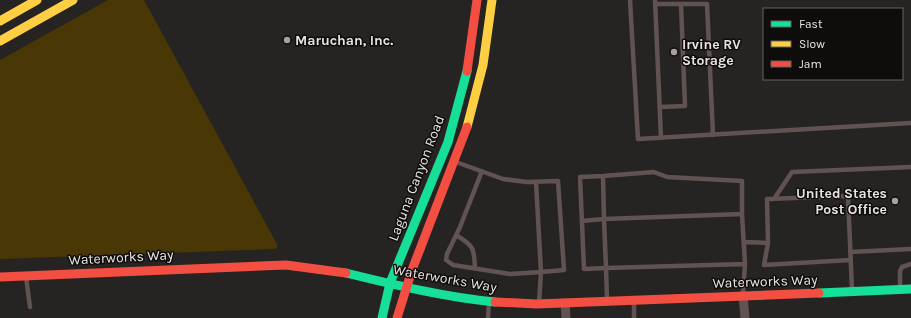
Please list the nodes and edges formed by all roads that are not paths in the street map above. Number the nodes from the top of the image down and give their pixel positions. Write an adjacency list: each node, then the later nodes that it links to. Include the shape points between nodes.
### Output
1 (37, 0): 8 (street)
2 (73, 0): 9 (street)
3 (477, 0): 36 (street, Laguna Canyon Road, via 469,62 448,142)
4 (492, 0): 14 (street, via 479,81 468,126)
5 (630, 0): 13 (lane, via 638,139)
6 (656, 2): 7 (lane); 10 (lane)
7 (682, 4): 10 (lane, via 685,106); 12 (lane, via 707,4)
8 (0, 21)
9 (0, 41)
10 (660, 107): 13 (lane)
11 (911, 123): 12 (lane)
12 (713, 135): 13 (lane)
13 (661, 138)
14 (455, 161): 16 (lane); 37 (street)
15 (911, 167): 19 (lane, via 792,172)
16 (482, 171): 18 (lane, via 503,179); 23 (lane)
17 (603, 176): 20 (lane, via 654,172 667,177 742,181); 21 (lane); 22 (lane, via 580,177)
18 (536, 182): 33 (lane); 33 (lane, via 558,181 564,270)
19 (774, 199): 25 (lane, via 767,199); 27 (lane, via 848,196)
20 (742, 214): 21 (lane); 24 (lane)
21 (604, 220): 22 (lane); 32 (lane)
22 (582, 221): 32 (lane, via 584,269)
23 (456, 235): 31 (lane, via 471,244); 31 (lane, via 447,254 447,262)
24 (744, 242): 25 (lane); 29 (lane)
25 (768, 243): 28 (lane, via 764,265)
26 (911, 249): 27 (lane)
27 (850, 252): 28 (lane)
28 (850, 260): 40 (lane)
29 (745, 264): 32 (lane); 41 (lane)
30 (911, 264): 39 (lane, via 902,267 900,271)
31 (475, 268): 33 (lane, via 510,274)
32 (606, 268): 43 (lane)
33 (542, 272): 46 (lane)
34 (26, 276): 35 (street, Waterworks Way); 36 (street, Waterworks Way, via 286,265 346,273); 47 (lane)
35 (0, 277)
36 (390, 283): 37 (street, Waterworks Way); 48 (street, Laguna Canyon Road)
37 (407, 287): 44 (street, Waterworks Way); 49 (street)
38 (911, 289): 39 (street, Waterworks Way)
39 (900, 290): 40 (street, Waterworks Way)
40 (852, 292): 41 (street, Waterworks Way)
41 (743, 295): 42 (street, Waterworks Way); 53 (street)
42 (634, 300): 43 (street, Waterworks Way); 52 (lane)
43 (607, 301): 45 (street, Waterworks Way)
44 (489, 302): 46 (street, Waterworks Way); 50 (lane)
45 (565, 303): 46 (street, Waterworks Way); 51 (street)
46 (539, 304)
47 (30, 307)
48 (382, 318)
49 (397, 318)
50 (488, 318)
51 (566, 318)
52 (634, 318)
53 (745, 318)

